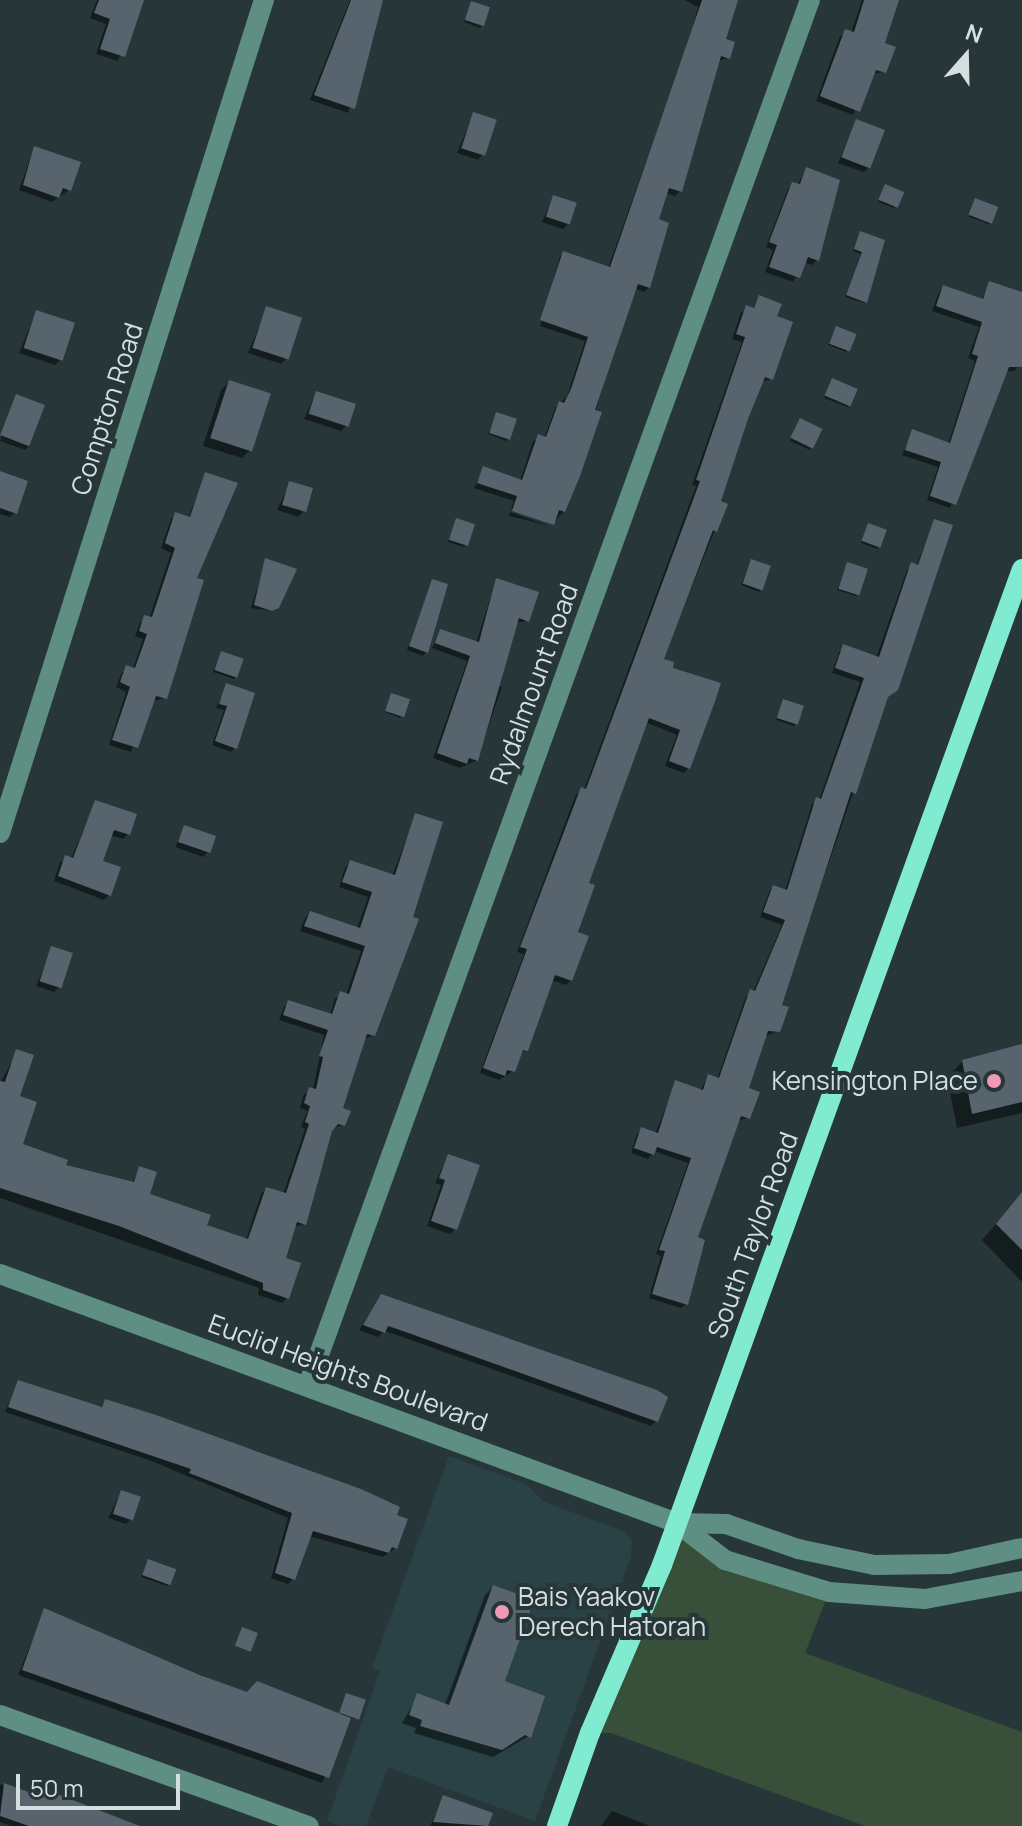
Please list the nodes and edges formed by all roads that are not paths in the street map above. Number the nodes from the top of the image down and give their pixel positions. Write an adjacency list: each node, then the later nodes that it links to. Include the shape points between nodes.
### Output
1 (264, 0): 4 (street, Compton Road)
2 (810, 0): 6 (street, Rydalmount Road)
3 (1022, 569): 7 (main road, South Taylor Road)
4 (0, 833)
5 (0, 1274): 6 (street, Euclid Heights Boulevard)
6 (308, 1385): 7 (street, Euclid Heights Boulevard)
7 (677, 1523): 8 (street, via 726,1524 798,1549 874,1565 949,1564); 9 (street, via 725,1560 829,1592 925,1599); 12 (main road, South Taylor Road)
8 (1022, 1548)
9 (1022, 1581)
10 (0, 1715): 11 (street)
11 (309, 1826)
12 (557, 1826)

